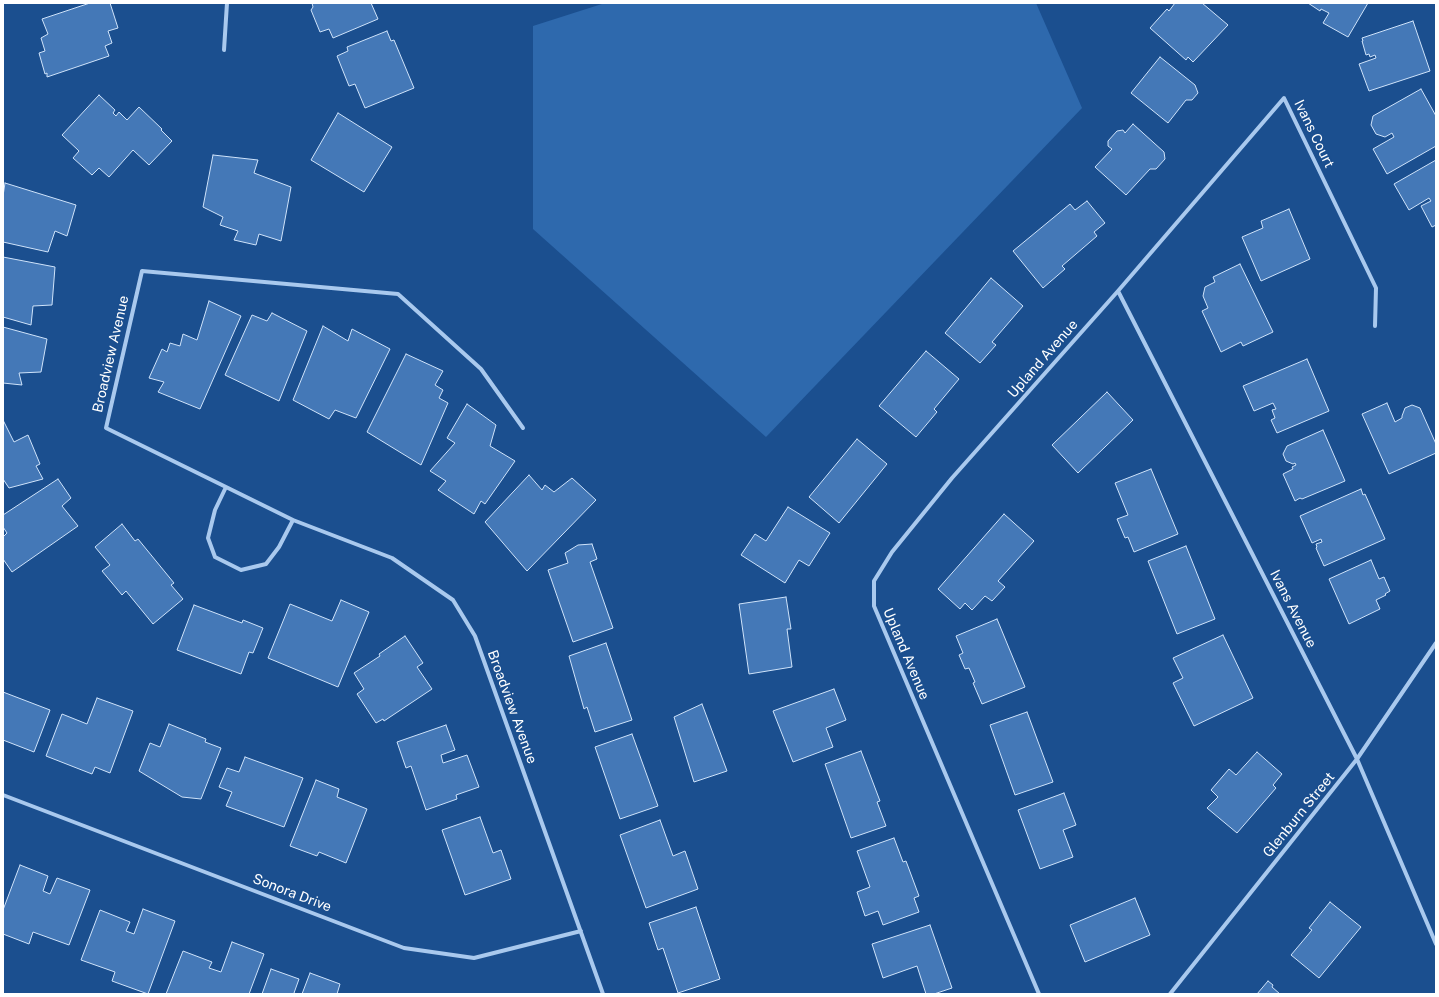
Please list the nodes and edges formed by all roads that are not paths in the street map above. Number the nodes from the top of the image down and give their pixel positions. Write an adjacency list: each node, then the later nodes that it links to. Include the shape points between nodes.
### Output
1 (227, 3): 2 (street)
2 (224, 50)
3 (1118, 291): 4 (street, Ivans Court, via 1284,98 1376,288); 9 (street, Ivans Avenue); 14 (street, Upland Avenue, via 952,478 892,552 874,581 874,606)
4 (1375, 326)
5 (523, 428): 6 (street, Broadview Avenue, via 481,369 398,294 142,272 106,428)
6 (226, 487): 7 (street, Broadview Avenue); 7 (street, via 215,510 208,538 215,557 241,570 266,564 279,547)
7 (293, 520): 11 (street, Broadview Avenue, via 392,558 453,600 475,636)
8 (1436, 643): 9 (street, Glenburn Street)
9 (1357, 759): 12 (street, Ivans Avenue); 15 (street, Glenburn Street)
10 (3, 795): 11 (street, Sonora Drive, via 404,948 474,958)
11 (581, 931): 13 (street, Broadview Avenue)
12 (1436, 944)
13 (603, 994)
14 (1039, 994)
15 (1170, 994)

